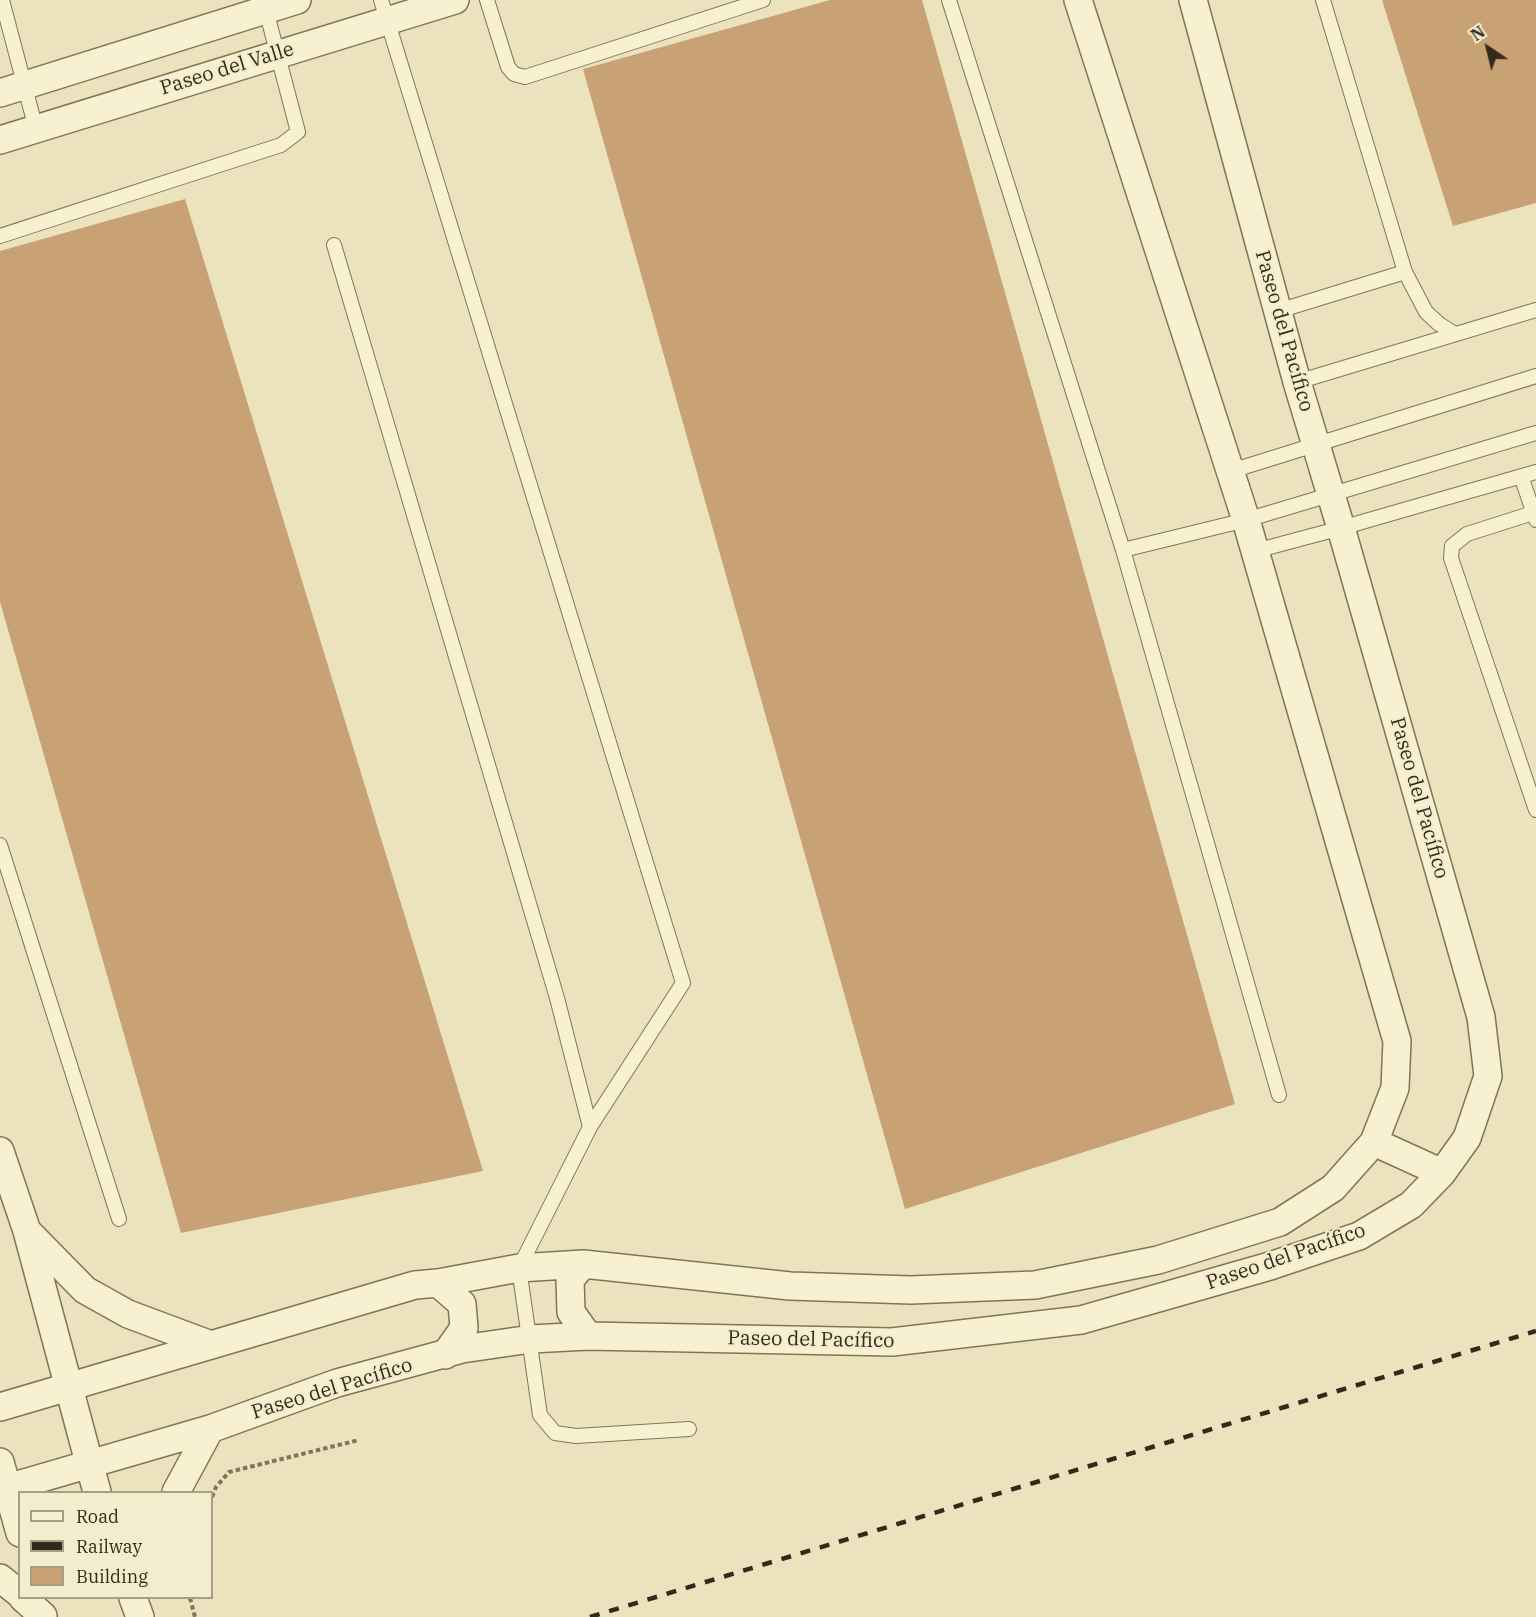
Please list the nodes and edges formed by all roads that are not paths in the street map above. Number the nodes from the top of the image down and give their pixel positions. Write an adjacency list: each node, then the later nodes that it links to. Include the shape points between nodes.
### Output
1 (2, 0): 13 (lane)
2 (297, 0): 10 (street)
3 (455, 0): 11 (street, Paseo del Valle)
4 (487, 0): 5 (lane, via 508,67 525,77)
5 (763, 0)
6 (950, 0): 33 (lane)
7 (1078, 0): 26 (street, Paseo del Pacífico)
8 (1193, 0): 20 (street, Paseo del Pacífico)
9 (1323, 0): 18 (lane)
10 (266, 10): 12 (lane); 13 (street)
11 (384, 10): 12 (street, Paseo del Valle); 38 (lane, via 682,983)
12 (277, 54): 14 (street, Paseo del Valle); 16 (lane, via 298,132 281,145)
13 (12, 90): 14 (lane)
14 (36, 129): 15 (street, Paseo del Valle)
15 (2, 133)
16 (0, 236)
17 (334, 245): 38 (lane, via 554,986)
18 (1405, 272): 20 (lane); 21 (lane, via 1426,312)
19 (1536, 310): 21 (lane)
20 (1278, 311): 23 (street, Paseo del Pacífico)
21 (1455, 334): 23 (lane)
22 (1536, 376): 25 (lane)
23 (1298, 382): 25 (street, Paseo del Pacífico)
24 (1536, 433): 29 (lane)
25 (1317, 445): 26 (lane); 29 (street, Paseo del Pacífico)
26 (1231, 471): 31 (street, Paseo del Pacífico)
27 (1536, 472): 28 (lane)
28 (1521, 476): 30 (lane); 32 (lane)
29 (1332, 495): 31 (lane); 32 (street, Paseo del Pacífico)
30 (1535, 516): 35 (lane, via 1467,534 1452,546 1451,558)
31 (1246, 520): 33 (lane); 34 (street, Paseo del Pacífico)
32 (1341, 528): 34 (lane); 41 (street, Paseo del Pacífico, via 1481,1017 1488,1076 1467,1137)
33 (1123, 550): 37 (lane)
34 (1255, 551): 39 (street, Paseo del Pacífico, via 1397,1041 1395,1088)
35 (1536, 810)
36 (0, 845): 42 (lane)
37 (1279, 1095)
38 (590, 1127): 45 (lane)
39 (1374, 1142): 41 (street); 44 (street, Paseo del Pacífico, via 1334,1188 1280,1222 1158,1260 1035,1285 911,1290 790,1286)
40 (0, 1151): 43 (street)
41 (1442, 1173): 47 (street, Paseo del Pacífico, via 1411,1205 1359,1236 1081,1320 892,1342)
42 (119, 1219)
43 (27, 1231): 49 (street, via 85,1290 128,1314); 51 (street)
44 (583, 1264): 45 (street, Paseo del Pacífico); 47 (street, via 570,1280 571,1312)
45 (519, 1268): 46 (street, Paseo del Pacífico); 48 (lane)
46 (438, 1283): 49 (street, Paseo del Pacífico, via 415,1286); 50 (street, via 462,1304 464,1328)
47 (588, 1336): 48 (street, Paseo del Pacífico)
48 (531, 1339): 50 (street, Paseo del Pacífico); 53 (lane, via 540,1415 555,1433 576,1436)
49 (211, 1345): 51 (street, Paseo del Pacífico)
50 (445, 1355): 54 (street, Paseo del Pacífico, via 337,1383)
51 (69, 1387): 52 (street, Paseo del Pacífico); 56 (street)
52 (0, 1407)
53 (689, 1429)
54 (210, 1430): 56 (street, Paseo del Pacífico); 59 (street)
55 (0, 1462): 57 (street)
56 (90, 1465): 57 (street, Paseo del Pacífico); 58 (street)
57 (4, 1489): 60 (street)
58 (97, 1491)
59 (177, 1491)
60 (18, 1528)
61 (0, 1578): 62 (street)
62 (18, 1592)
63 (24, 1599): 65 (street)
64 (38, 1599): 65 (street)
65 (43, 1617)

